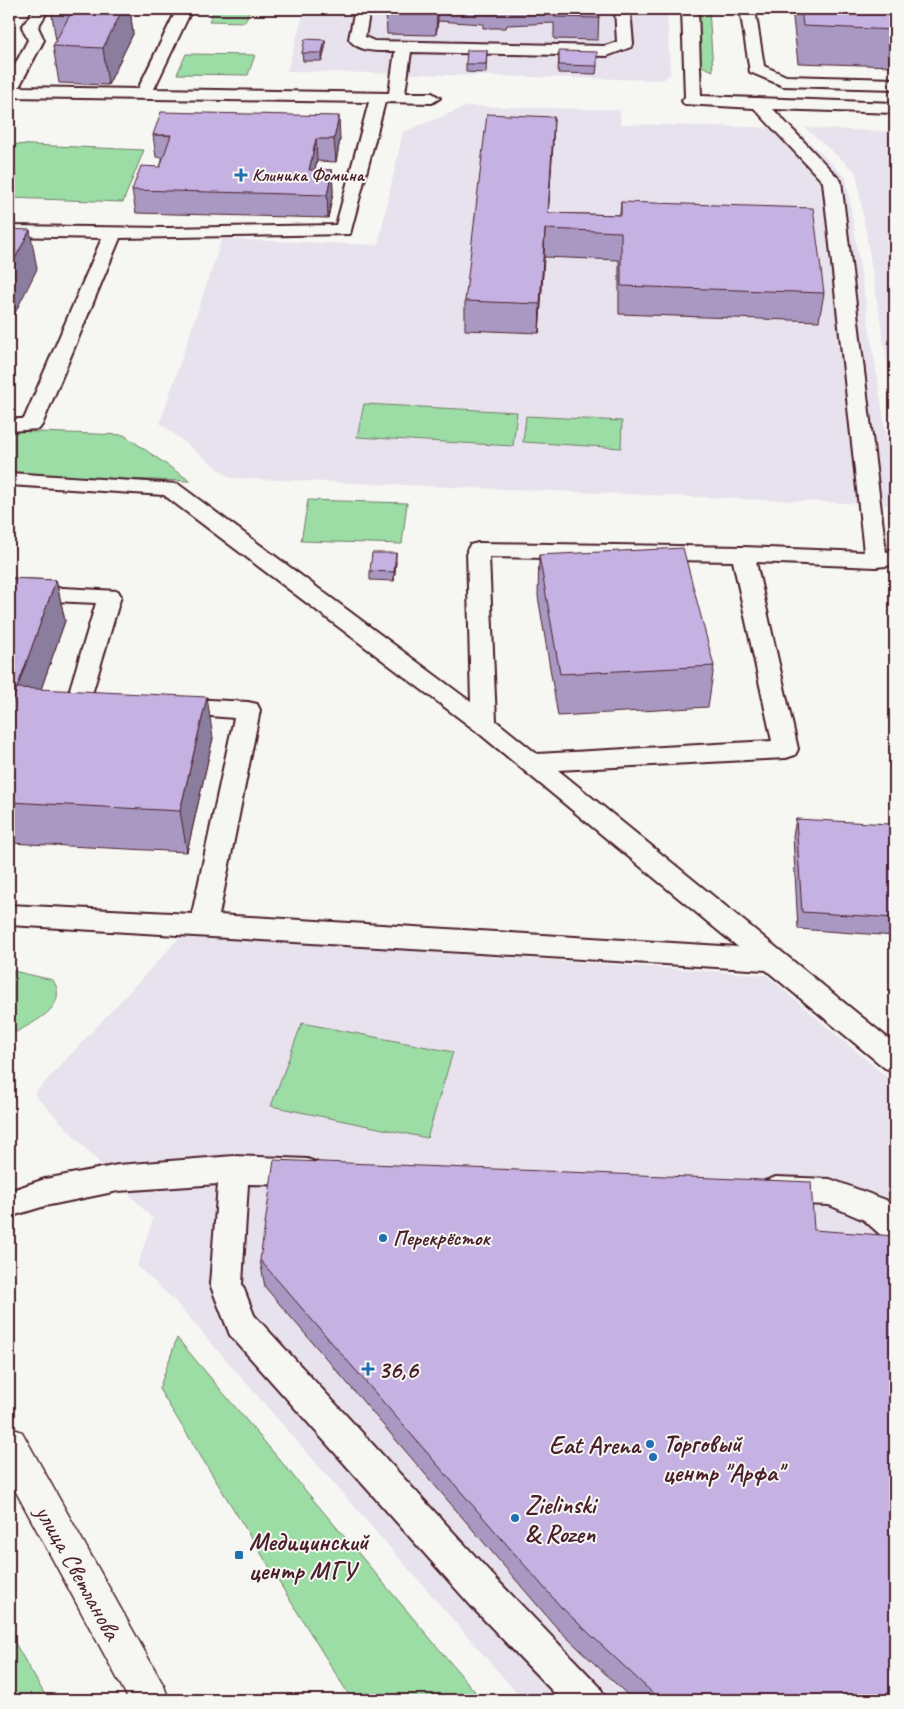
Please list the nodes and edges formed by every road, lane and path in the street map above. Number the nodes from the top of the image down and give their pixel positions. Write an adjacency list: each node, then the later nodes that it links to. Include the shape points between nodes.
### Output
1 (41, 9): 9 (lane, via 30,27 36,40)
2 (184, 9): 10 (lane)
3 (362, 9): 7 (lane, via 357,39 371,46)
4 (623, 9): 7 (lane, via 624,44 607,51)
5 (690, 9): 14 (lane, via 691,101)
6 (747, 9): 8 (lane, via 756,69 783,81)
7 (404, 47): 12 (lane)
8 (895, 84)
9 (9, 91): 10 (lane)
10 (144, 94): 11 (lane)
11 (378, 97): 12 (lane); 17 (lane)
12 (396, 97): 13 (lane)
13 (432, 98)
14 (758, 104): 15 (lane); 23 (lane, via 832,181)
15 (895, 108)
16 (354, 115): 17 (lane)
17 (373, 115): 19 (lane, via 344,230)
18 (9, 231): 19 (lane)
19 (114, 231): 20 (lane, via 32,425)
20 (9, 425)
21 (9, 479): 27 (lane, via 170,489)
22 (743, 554): 23 (lane); 27 (lane, via 478,550); 28 (lane, via 786,749)
23 (886, 559)
24 (9, 592): 25 (lane, via 110,596 78,702)
25 (125, 704)
26 (153, 705): 30 (lane, via 248,710)
27 (484, 724): 28 (lane)
28 (531, 763): 31 (lane)
29 (9, 915): 30 (lane)
30 (203, 925): 31 (lane)
31 (773, 960): 32 (lane)
32 (895, 1060)
33 (234, 1169): 34 (lane); 36 (lane, via 95,1180); 40 (lane, via 226,1284 241,1324 486,1595)
34 (334, 1173)
35 (750, 1189): 37 (lane, via 830,1192 875,1210)
36 (9, 1204)
37 (895, 1228)
38 (9, 1444): 39 (street, улица Светланова)
39 (150, 1700)
40 (587, 1700)

